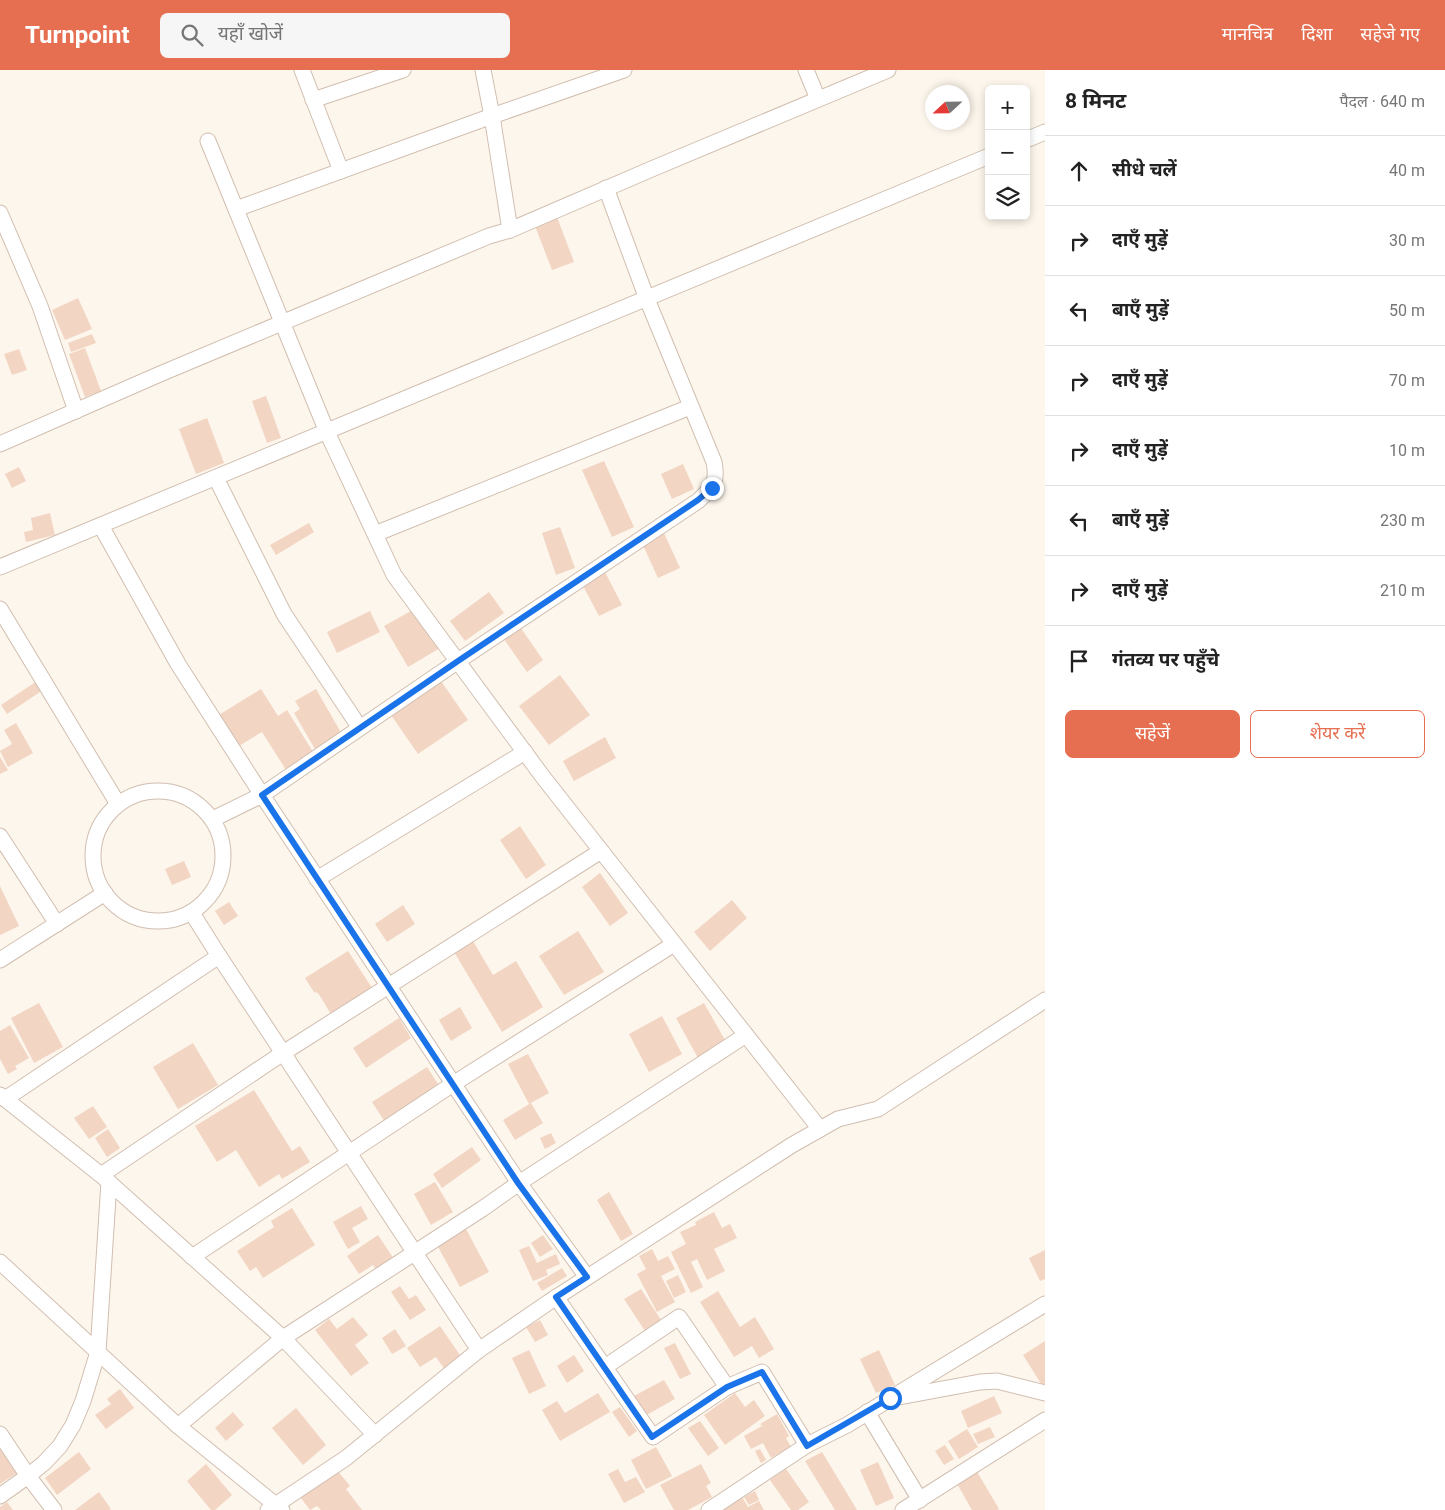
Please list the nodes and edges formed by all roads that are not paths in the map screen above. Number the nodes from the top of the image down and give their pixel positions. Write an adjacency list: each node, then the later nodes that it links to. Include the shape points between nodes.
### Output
1 (302, 70): 8 (street)
2 (403, 70): 8 (street)
3 (483, 70): 9 (street)
4 (624, 70): 9 (street)
5 (806, 70): 7 (street)
6 (888, 70): 7 (street)
7 (818, 99): 15 (street)
8 (313, 100): 14 (street)
9 (492, 116): 14 (street); 18 (street)
10 (1045, 132): 11 (street)
11 (1030, 138)
12 (208, 141): 16 (street)
13 (985, 158): 19 (street)
14 (341, 171): 16 (street)
15 (606, 188): 18 (street); 19 (street)
16 (236, 209): 20 (street)
17 (0, 213): 22 (street, via 40,306)
18 (510, 230): 20 (street)
19 (647, 299): 21 (street); 23 (street)
20 (283, 323): 22 (street); 23 (street)
21 (690, 407): 27 (street); 30 (street, via 714,462 716,474 712,488)
22 (76, 411): 24 (street)
23 (327, 432): 25 (street); 27 (street)
24 (0, 444)
25 (216, 478): 26 (street); 31 (street, via 284,614)
26 (101, 526): 28 (street); 33 (street, via 178,664)
27 (375, 534): 30 (street, via 394,575)
28 (0, 567)
29 (0, 609): 34 (street)
30 (458, 661): 31 (street); 32 (street)
31 (360, 728): 33 (street)
32 (525, 752): 37 (street); 38 (street)
33 (262, 795): 35 (street); 38 (street)
34 (118, 804): 35 (street, via 138,794 161,790 182,795); 39 (street, via 103,821 94,841 93,864 99,886)
35 (213, 819): 40 (street, via 222,841 224,862 219,882 208,900)
36 (0, 836): 41 (street)
37 (601, 850): 42 (street); 45 (street)
38 (317, 879): 45 (street)
39 (105, 893): 40 (street, via 113,904 131,917 152,922 172,921); 41 (street)
40 (192, 913): 43 (street)
41 (57, 924): 44 (street)
42 (674, 944): 47 (street); 49 (street)
43 (219, 956): 48 (street); 50 (street)
44 (0, 960)
45 (388, 986): 48 (street); 49 (street)
46 (1045, 1000): 51 (street, via 878,1109 838,1119)
47 (746, 1035): 51 (street); 54 (street)
48 (283, 1053): 52 (street); 53 (street)
49 (453, 1084): 52 (street); 54 (street)
50 (3, 1097): 53 (street)
51 (820, 1129): 58 (street)
52 (348, 1153): 55 (street); 56 (street)
53 (105, 1178): 56 (street); 63 (street)
54 (518, 1183): 55 (street); 58 (street)
55 (414, 1254): 61 (street); 62 (street)
56 (192, 1257): 61 (street)
57 (0, 1262): 63 (street)
58 (587, 1277): 59 (street)
59 (556, 1297): 62 (street); 64 (street)
60 (1045, 1304): 67 (street)
61 (283, 1338): 70 (street); 72 (street)
62 (479, 1350): 72 (street)
63 (98, 1352): 70 (street); 74 (street, via 73,1425 60,1446)
64 (605, 1367): 65 (street, via 679,1318); 65 (street, via 652,1437)
65 (727, 1387): 73 (street, via 762,1372)
66 (1045, 1394): 67 (street, via 998,1381)
67 (890, 1398): 68 (street)
68 (867, 1412): 73 (street); 76 (street)
69 (1045, 1420): 76 (street)
70 (178, 1426): 77 (street)
71 (0, 1434): 74 (street)
72 (375, 1435): 77 (street)
73 (807, 1446): 79 (street)
74 (28, 1476): 75 (street); 78 (street)
75 (0, 1496)
76 (920, 1500): 80 (street)
77 (275, 1508)
78 (54, 1510)
79 (708, 1510)
80 (903, 1510)

